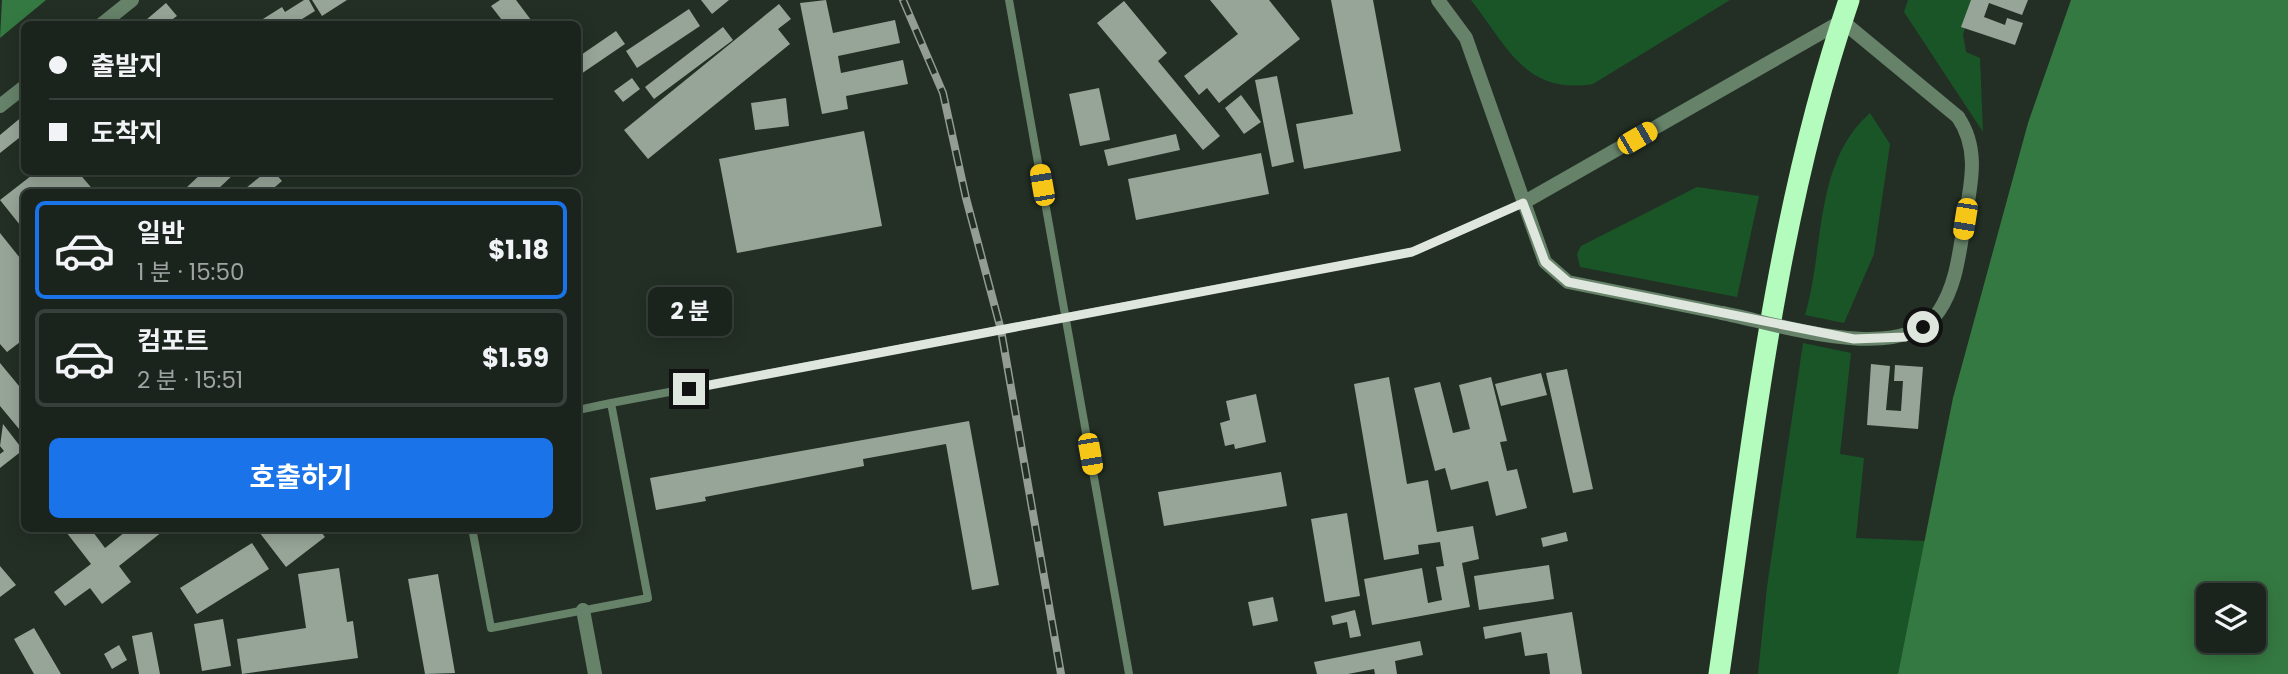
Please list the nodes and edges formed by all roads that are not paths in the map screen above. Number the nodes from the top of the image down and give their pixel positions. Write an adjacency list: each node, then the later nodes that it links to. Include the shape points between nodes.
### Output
1 (132, 0): 5 (street)
2 (1009, 0): 10 (lane)
3 (1438, 0): 9 (street, via 1466,38)
4 (1849, 0): 6 (highway)
5 (106, 21)
6 (1842, 21): 9 (street); 9 (street, bridge, via 1958,117 1972,150 1973,171 1957,267 1939,312 1923,327 1905,337 1854,339 1568,282 1545,262); 17 (highway, via 1792,202)
7 (21, 89): 8 (street)
8 (0, 106)
9 (1523, 203): 10 (lane, via 1412,252)
10 (1065, 317): 11 (lane); 16 (lane)
11 (611, 403): 12 (lane); 14 (lane, via 648,598)
12 (581, 409)
13 (473, 532): 14 (lane, via 491,628)
14 (583, 610): 15 (street)
15 (595, 674)
16 (1129, 674)
17 (1719, 674)

